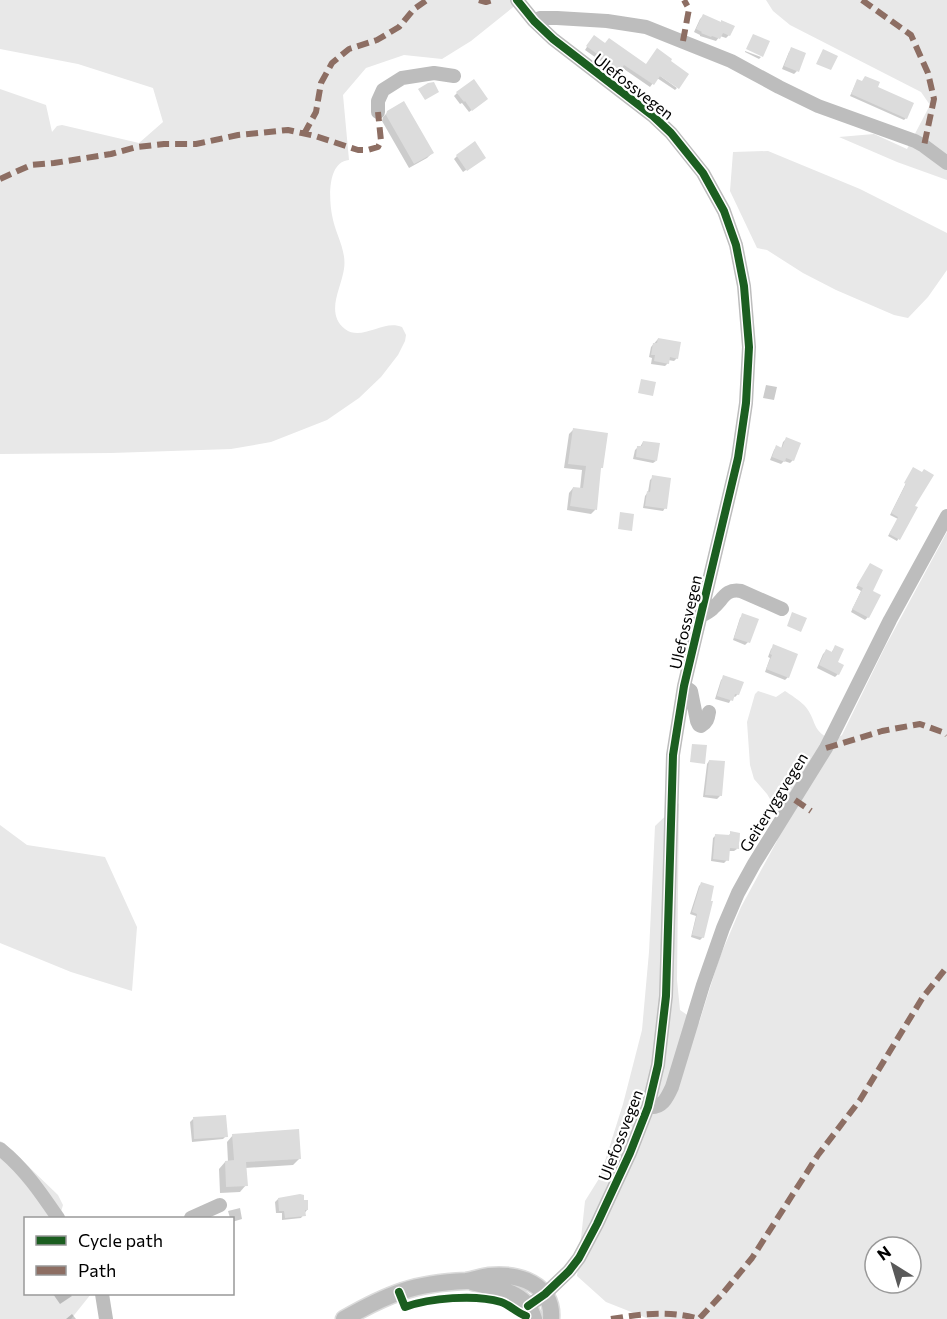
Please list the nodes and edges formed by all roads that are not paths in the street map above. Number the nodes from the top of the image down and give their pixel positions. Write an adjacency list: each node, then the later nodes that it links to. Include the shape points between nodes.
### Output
1 (517, 0): 2 (street, Ulefossvegen)
2 (534, 21): 5 (street, via 557,18 646,27 731,61 818,106 915,141); 8 (street, Ulefossvegen, via 671,133 715,191 736,245 750,347 746,403 738,458)
3 (454, 76): 4 (street, via 434,73 402,78 383,90)
4 (378, 112)
5 (947, 163)
6 (947, 516): 11 (street, Geiteryggvegen, via 826,748 738,893 703,985 667,1099 655,1108)
7 (782, 609): 8 (street, via 734,590)
8 (700, 616): 9 (street, Ulefossvegen)
9 (684, 686): 10 (street, via 691,691 699,725 705,723); 11 (street, Ulefossvegen, via 673,755 665,1007)
10 (709, 712)
11 (648, 1107): 17 (street, Ulefossvegen, via 579,1258)
12 (0, 1149): 14 (street, via 30,1178)
13 (220, 1205): 15 (street)
14 (57, 1217)
15 (193, 1217)
16 (468, 1281): 17 (main road, via 489,1276 516,1278 526,1280); 19 (main road, via 511,1292); 21 (main road, via 418,1286 381,1299)
17 (545, 1294): 19 (street, Ulefossvegen); 22 (main road)
18 (102, 1295): 20 (street)
19 (531, 1312)
20 (106, 1319)
21 (344, 1319)
22 (551, 1319)

